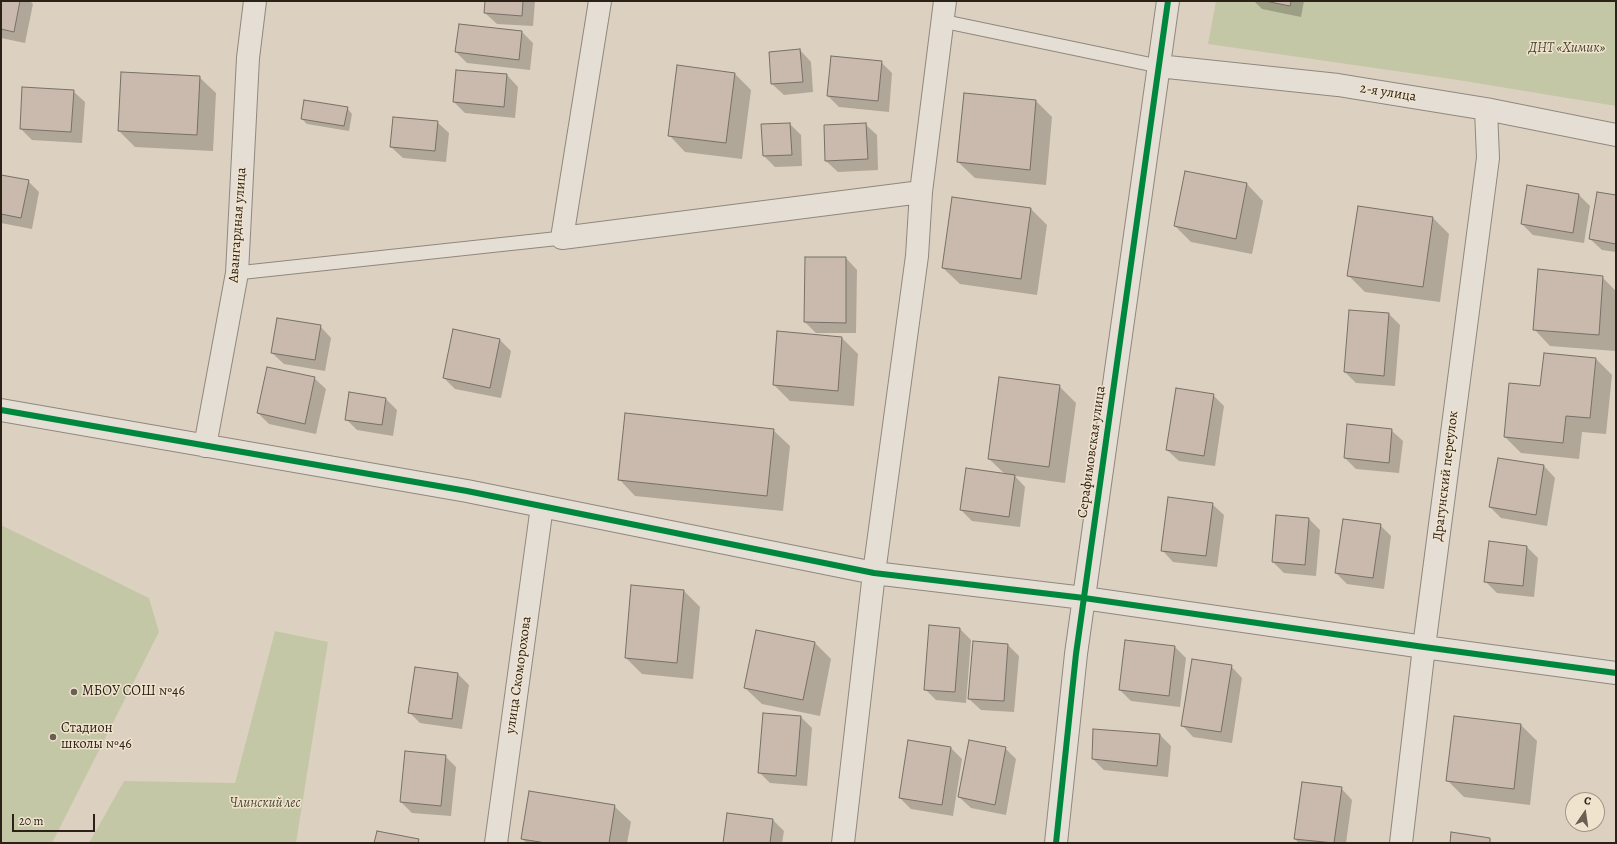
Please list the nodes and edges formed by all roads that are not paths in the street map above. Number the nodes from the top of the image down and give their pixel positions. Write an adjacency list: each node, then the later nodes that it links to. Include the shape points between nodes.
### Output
1 (255, 1): 10 (street, Авангардная улица, via 248,58)
2 (600, 1): 9 (street)
3 (1168, 1): 5 (street, Серафимовская улица)
4 (944, 11): 5 (lane); 8 (street)
5 (1158, 66): 6 (street, 2-я улица, via 1338,85); 15 (street, Серафимовская улица)
6 (1486, 109): 7 (street, 2-я улица); 16 (street, Драгунский переулок, via 1488,158)
7 (1616, 135)
8 (921, 192): 9 (street); 14 (street, via 917,256)
9 (562, 238): 10 (lane)
10 (236, 273): 12 (street, Авангардная улица)
11 (1, 410): 12 (street)
12 (205, 446): 13 (street)
13 (542, 506): 14 (street); 18 (street, улица Скоморохова)
14 (874, 573): 15 (street); 19 (street)
15 (1084, 598): 16 (street); 20 (street, Серафимовская улица)
16 (1424, 648): 17 (street); 21 (street, Драгунский переулок)
17 (1616, 673)
18 (496, 843)
19 (843, 843)
20 (1056, 843)
21 (1401, 843)

